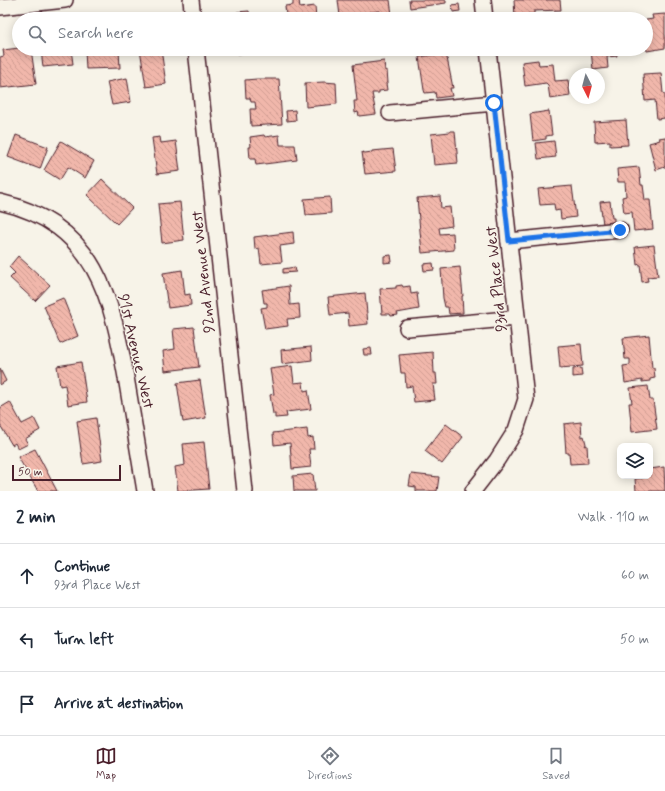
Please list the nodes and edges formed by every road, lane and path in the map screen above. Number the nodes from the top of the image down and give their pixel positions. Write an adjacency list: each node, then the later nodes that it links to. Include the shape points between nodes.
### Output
1 (65, 0): 4 (street)
2 (191, 0): 6 (street)
3 (483, 0): 7 (street)
4 (35, 2): 5 (street)
5 (0, 7)
6 (192, 12)
7 (484, 12)
8 (197, 56): 18 (street, 92nd Avenue West)
9 (489, 56): 10 (street, 93rd Place West)
10 (494, 103): 11 (street); 14 (street, 93rd Place West)
11 (390, 113)
12 (0, 202): 17 (street, 91st Avenue West, via 44,217 60,228 88,258 100,280 109,302 122,356)
13 (620, 230): 14 (street)
14 (509, 241): 15 (street, 93rd Place West)
15 (517, 318): 16 (street); 19 (street, 93rd Place West, via 526,399 516,430)
16 (407, 328)
17 (145, 491)
18 (245, 491)
19 (473, 491)

